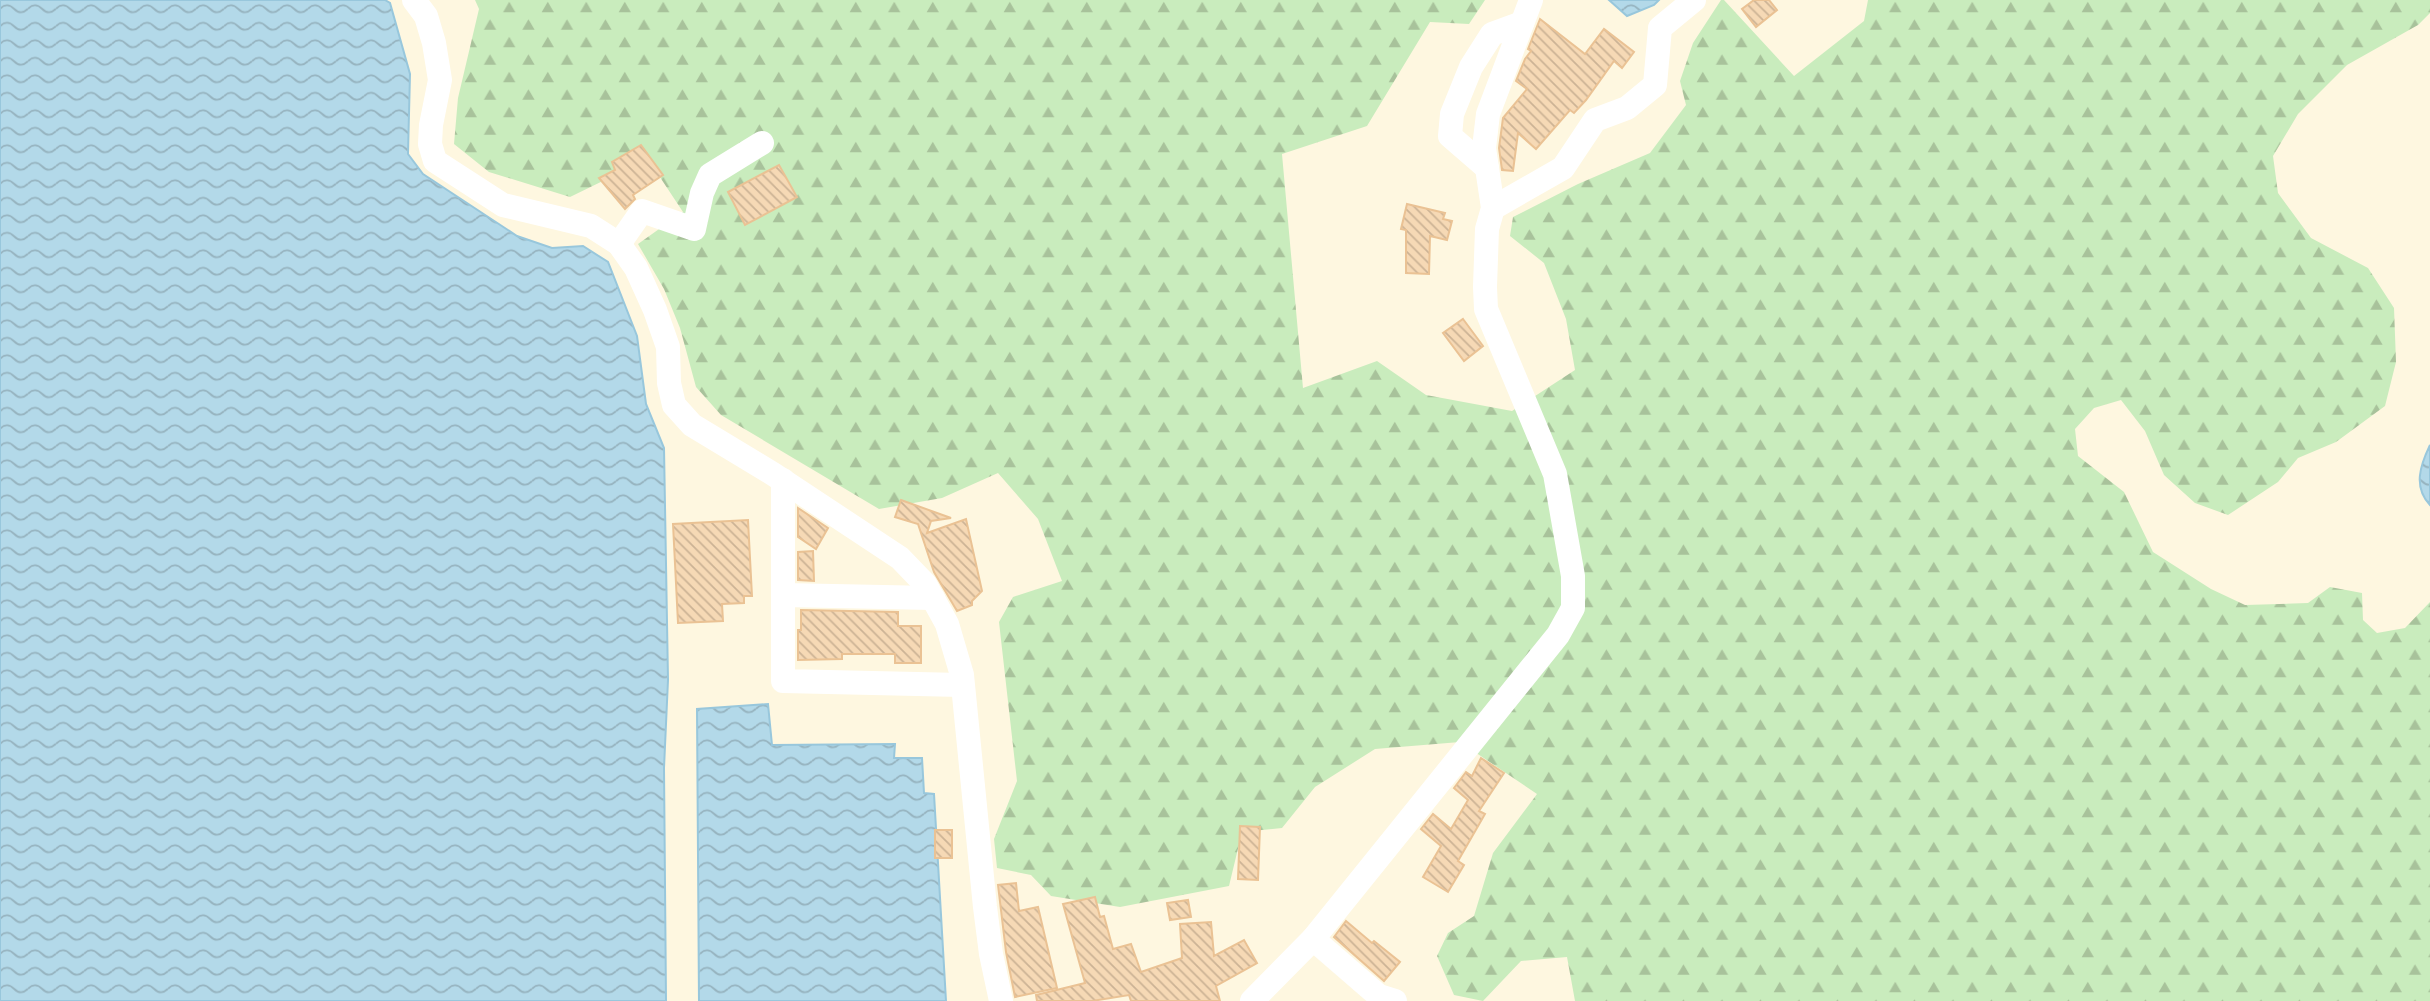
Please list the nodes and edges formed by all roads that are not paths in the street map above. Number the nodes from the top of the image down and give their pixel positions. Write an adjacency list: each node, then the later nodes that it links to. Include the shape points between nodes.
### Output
1 (414, 0): 8 (street, via 426,16 440,80 431,125 435,161 503,205 591,226)
2 (1531, 0): 4 (street)
3 (1694, 0): 7 (street, via 1660,29 1655,85 1627,108 1595,120 1563,168)
4 (1521, 23): 6 (street, via 1488,114); 6 (street, via 1492,34 1471,67 1452,114 1450,136)
5 (762, 143): 8 (street, via 710,175 694,229 642,211)
6 (1487, 168): 7 (street)
7 (1493, 208): 13 (street, via 1487,229 1486,309 1555,474 1573,576 1573,608 1558,635)
8 (619, 244): 9 (street, via 655,310 667,347 674,405 692,425)
9 (783, 481): 10 (street); 11 (street, via 900,558)
10 (783, 595): 11 (street); 12 (street, via 783,681)
11 (933, 598): 12 (street, via 947,624)
12 (962, 685): 15 (street, via 988,931)
13 (1313, 939): 14 (street); 16 (street)
14 (1385, 999)
15 (1002, 1001)
16 (1252, 1001)

